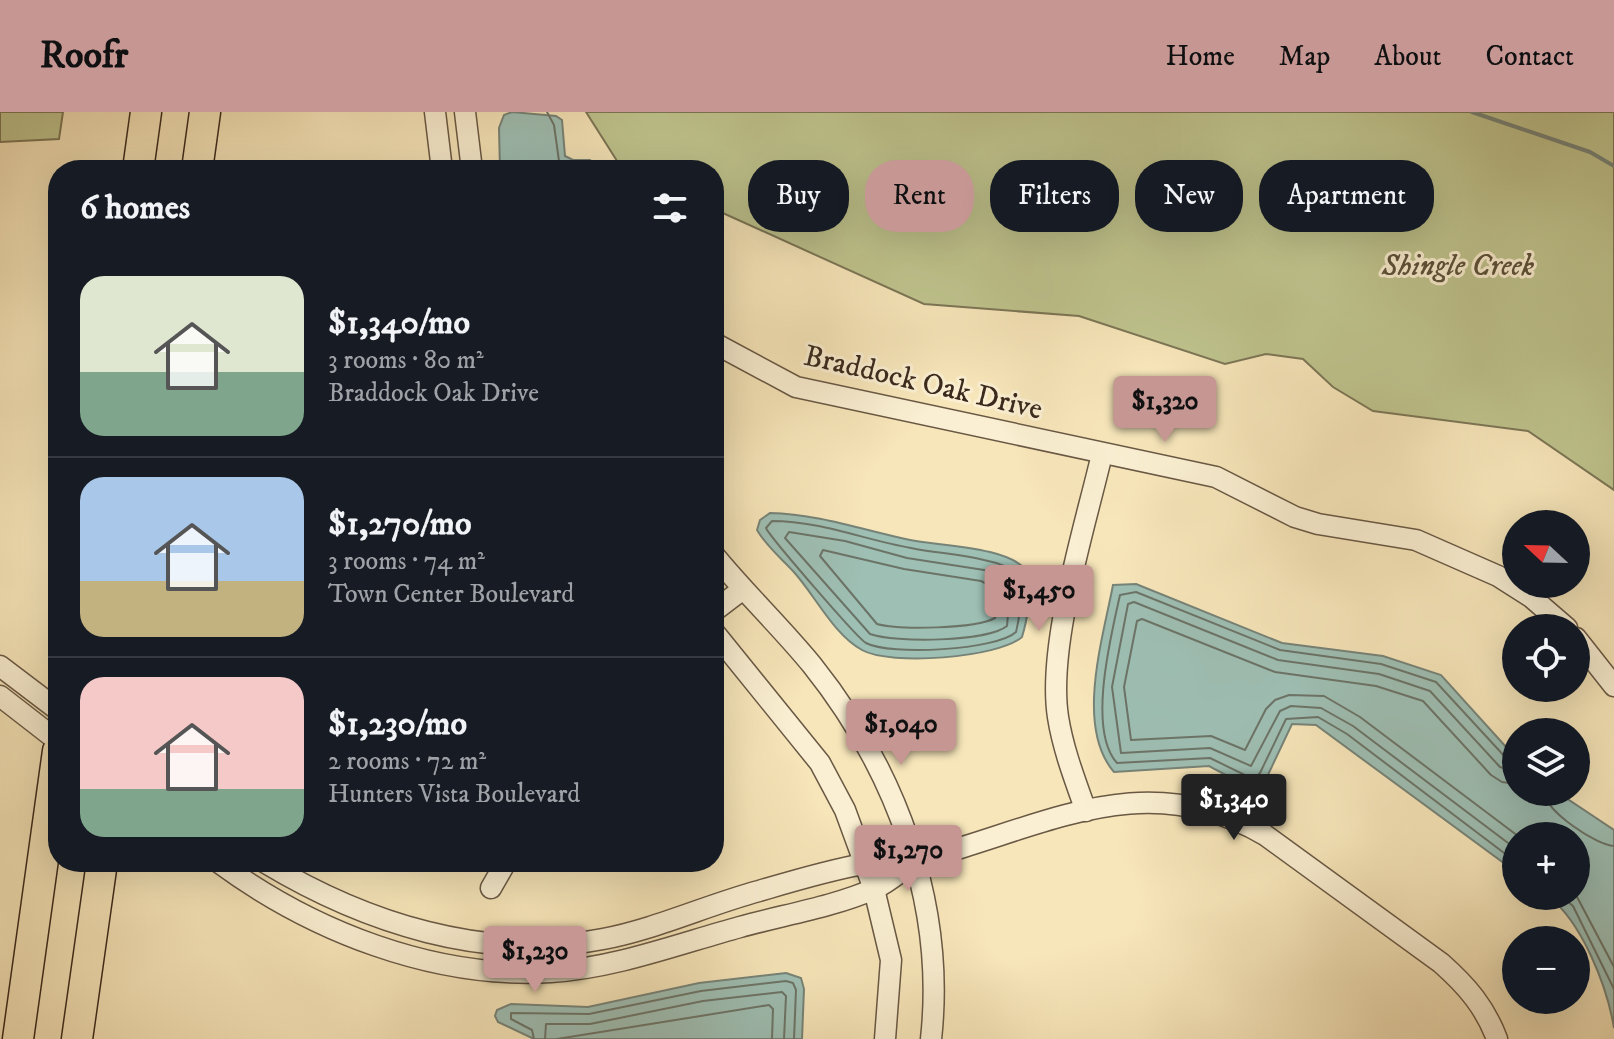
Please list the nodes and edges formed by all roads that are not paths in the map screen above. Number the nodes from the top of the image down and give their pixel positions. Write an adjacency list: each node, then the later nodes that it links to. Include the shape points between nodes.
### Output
1 (146, 112): 5 (highway)
2 (205, 112): 6 (highway)
3 (435, 112): 7 (street)
4 (465, 112): 8 (street)
5 (139, 160)
6 (198, 160)
7 (441, 160)
8 (471, 160)
9 (724, 348): 10 (street, Braddock Oak Drive, via 796,387)
10 (1102, 454): 14 (street, Braddock Oak Drive, via 1216,477 1318,524 1427,544 1498,576); 22 (street, via 1055,681 1065,750)
11 (724, 567): 12 (street)
12 (743, 589): 13 (street); 24 (street, via 813,665 858,735 898,809)
13 (724, 603)
14 (1551, 614)
15 (724, 644): 25 (street, via 820,763)
16 (1590, 656): 18 (street)
17 (0, 666): 20 (street)
18 (1614, 686)
19 (0, 696): 21 (street)
20 (48, 702)
21 (48, 733)
22 (1086, 811): 24 (street); 36 (street, via 1161,800 1236,818 1441,963 1481,1005)
23 (48, 825): 32 (highway)
24 (917, 861): 25 (street); 31 (street); 35 (street, via 931,938)
25 (865, 863): 28 (street, via 605,939 546,947 457,941 373,915); 31 (street)
26 (101, 872): 33 (highway)
27 (235, 872): 31 (street, via 311,918 354,936 418,959 506,973 601,964)
28 (282, 872)
29 (500, 872): 30 (street)
30 (491, 888)
31 (874, 889): 34 (street, via 891,960)
32 (18, 1039)
33 (77, 1039)
34 (885, 1039)
35 (931, 1039)
36 (1497, 1039)

